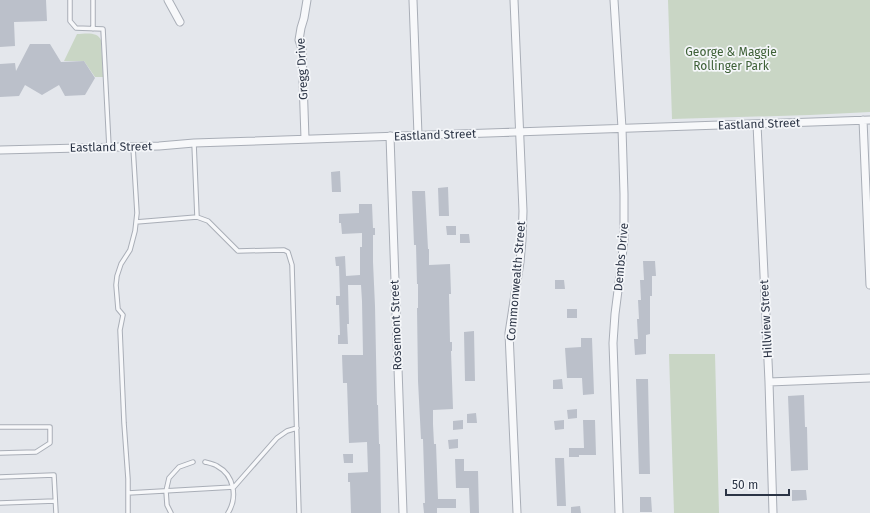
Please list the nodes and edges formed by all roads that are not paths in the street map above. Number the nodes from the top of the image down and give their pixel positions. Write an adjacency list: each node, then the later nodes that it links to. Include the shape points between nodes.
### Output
1 (70, 0): 9 (lane, via 70,21 76,28)
2 (93, 0): 9 (lane)
3 (168, 0): 8 (street)
4 (307, 0): 16 (street, Gregg Drive, via 299,40 302,49)
5 (413, 0): 14 (street)
6 (514, 0): 13 (street, Commonwealth Street)
7 (614, 0): 12 (street, Dembs Drive)
8 (180, 22)
9 (93, 29): 19 (lane, via 103,29)
10 (866, 120): 11 (street, Eastland Street); 23 (street)
11 (757, 124): 12 (street, Eastland Street); 25 (street, Hillview Street)
12 (622, 128): 13 (street, Eastland Street); 44 (street, Dembs Drive, via 624,239 613,343)
13 (520, 132): 14 (street, Eastland Street); 43 (street, Commonwealth Street, via 522,240 509,333)
14 (418, 135): 15 (street, Eastland Street)
15 (390, 136): 16 (street, Eastland Street); 42 (street, Rosemont Street)
16 (305, 139): 17 (street, Eastland Street)
17 (194, 143): 18 (street, Eastland Street); 21 (lane)
18 (133, 147): 19 (street, Eastland Street); 22 (lane)
19 (109, 148): 20 (street, Eastland Street)
20 (0, 150)
21 (196, 217): 22 (lane); 27 (lane, via 208,221 238,251 288,252 292,265)
22 (136, 222): 34 (lane, via 130,250 121,264 116,285 118,309 123,315 120,330)
23 (870, 285)
24 (870, 378): 25 (street)
25 (769, 382): 45 (street, Hillview Street)
26 (0, 428): 28 (lane, via 50,427 50,443 36,452)
27 (297, 428): 32 (lane, via 277,438); 41 (lane)
28 (0, 453)
29 (193, 462): 33 (lane, via 179,467 169,478)
30 (205, 462): 32 (lane, via 218,466 228,475)
31 (0, 477): 35 (lane, via 54,475)
32 (234, 487): 33 (lane); 40 (lane, via 234,499)
33 (166, 491): 34 (lane); 39 (lane, via 167,505)
34 (128, 493): 38 (lane)
35 (55, 500): 36 (lane); 37 (lane)
36 (0, 503)
37 (56, 513)
38 (128, 513)
39 (171, 513)
40 (228, 513)
41 (299, 513)
42 (403, 513)
43 (517, 513)
44 (619, 513)
45 (773, 513)

